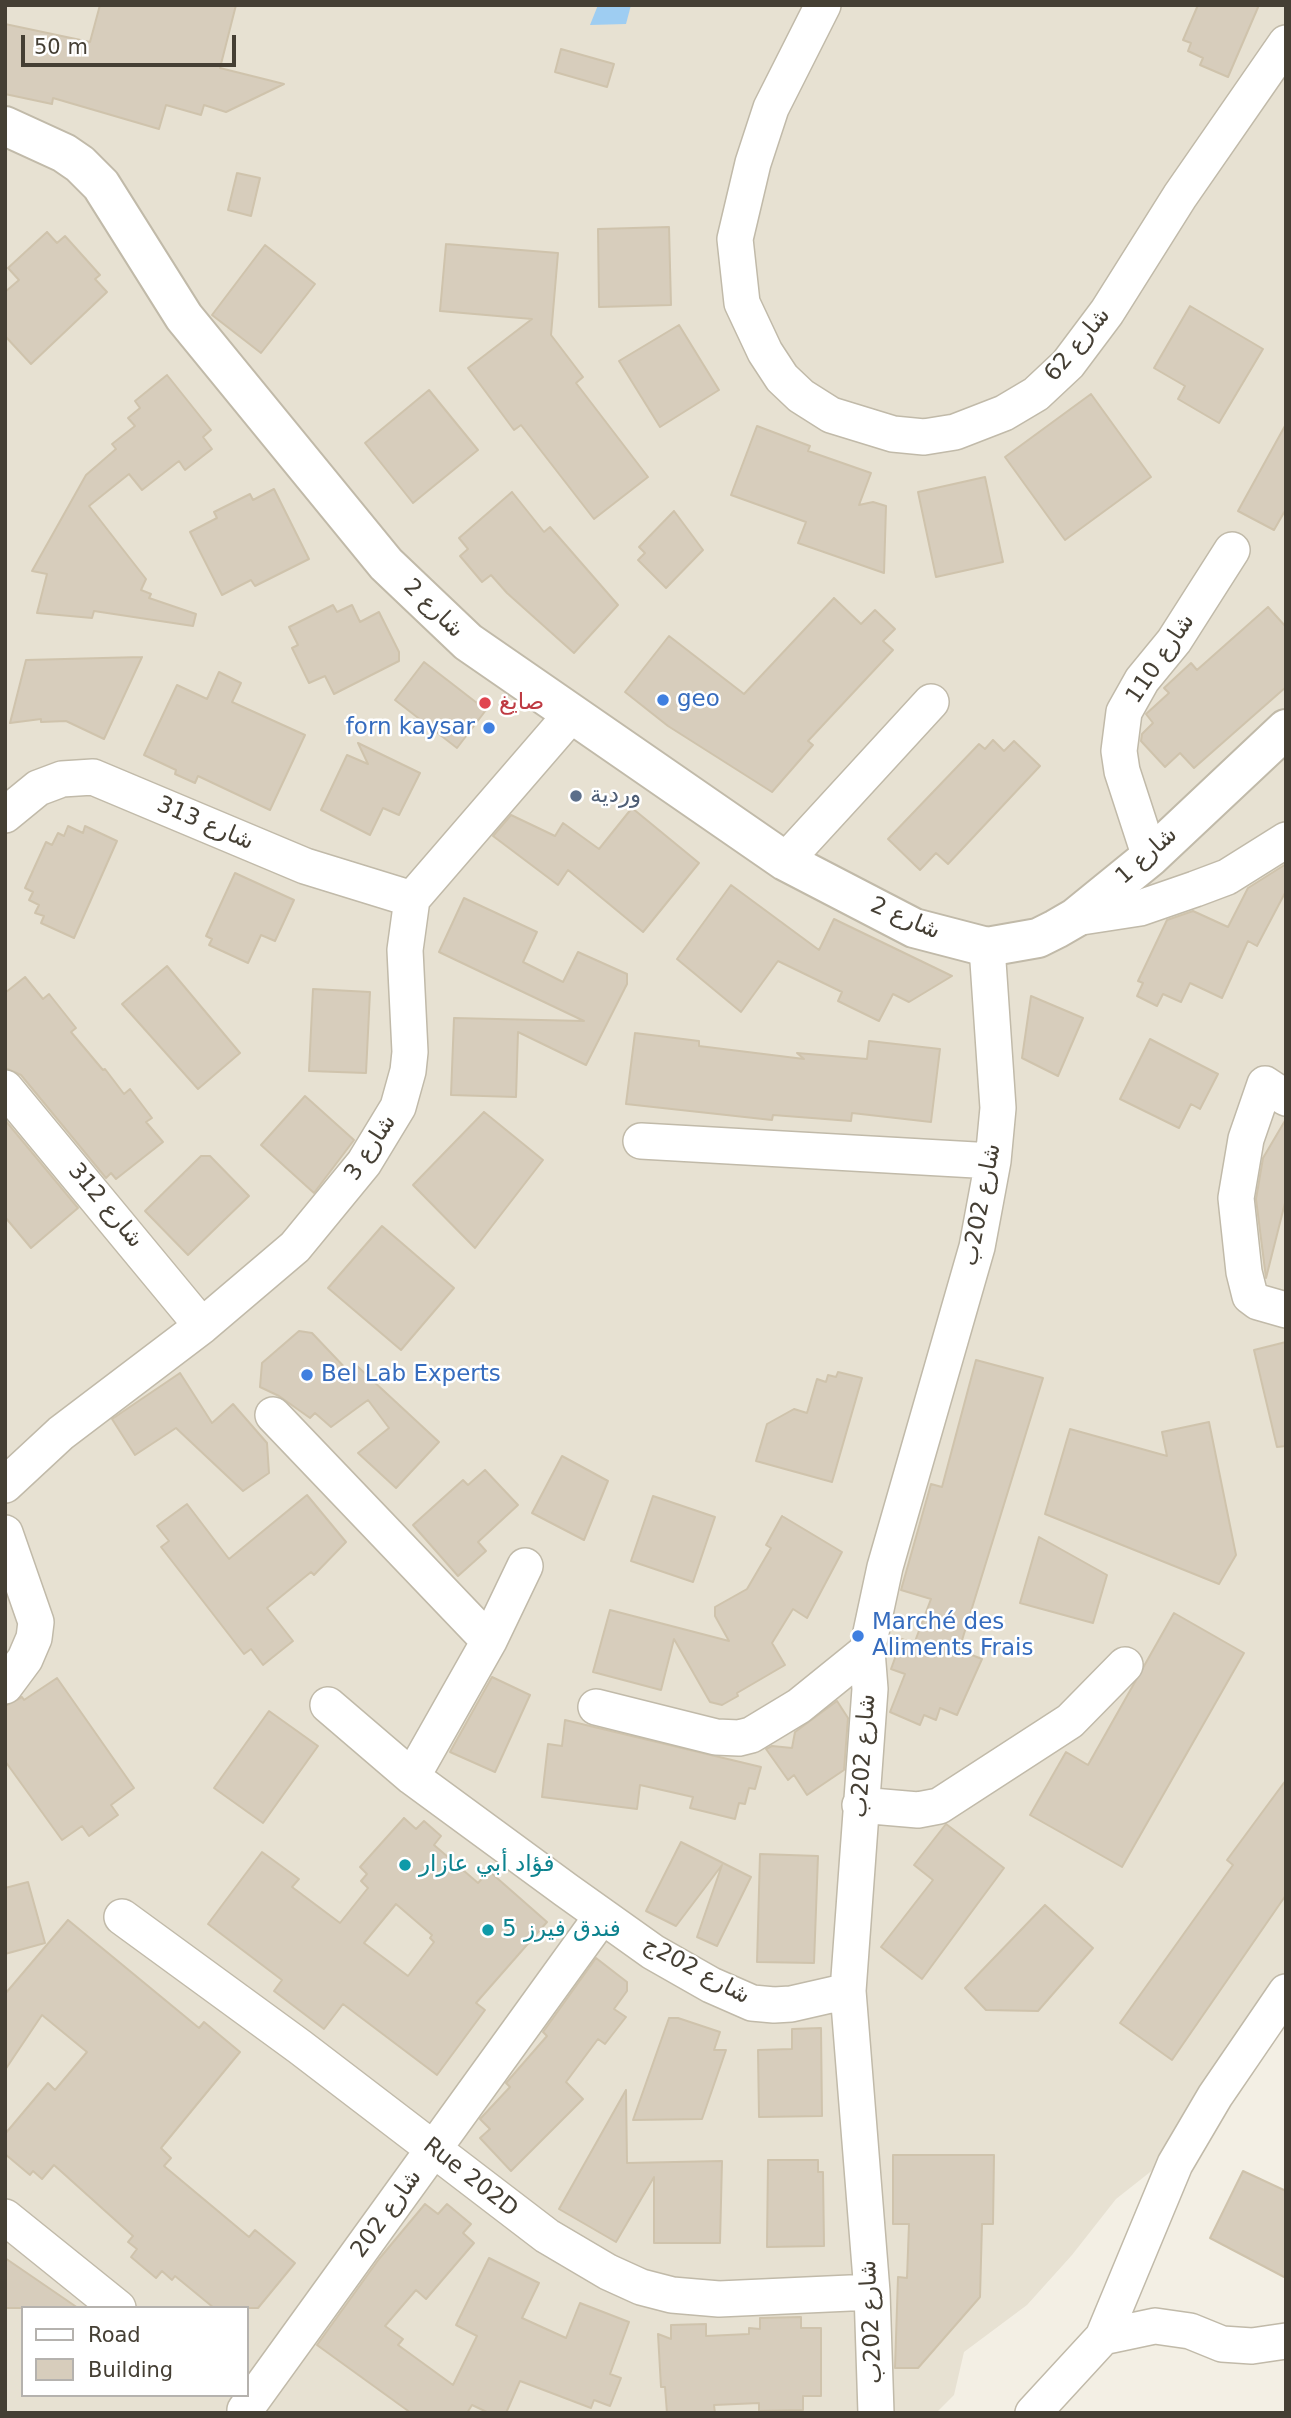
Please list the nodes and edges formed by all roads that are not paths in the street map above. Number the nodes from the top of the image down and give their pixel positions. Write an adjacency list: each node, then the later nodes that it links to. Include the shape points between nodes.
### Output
1 (823, 5): 2 (street, شارع 62, via 771,108 753,163 735,239 742,303 765,352 801,396 831,415 893,434 924,437 955,432 1004,413 1036,394 1068,364)
2 (1286, 43)
3 (5, 126): 6 (street, شارع 2, via 64,153 101,185 184,317 386,564 468,642)
4 (1232, 550): 10 (street, شارع 110, via 1124,712 1119,751 1122,771)
5 (930, 702): 11 (street)
6 (571, 715): 11 (street, شارع 2); 12 (street)
7 (1286, 729): 10 (street, شارع 1)
8 (5, 815): 12 (street, شارع 313, via 38,788 62,779 93,777 305,866)
9 (1286, 840): 13 (street, via 1227,877 1195,889 1140,908)
10 (1150, 857): 13 (street, شارع 1)
11 (785, 861): 14 (street, شارع 2, via 914,928)
12 (412, 899): 20 (street, شارع 3, via 405,950 410,1052 398,1107 364,1163 310,1231)
13 (1075, 918): 14 (street, شارع 1, via 1038,938)
14 (987, 947): 18 (street, شارع 202ب, via 998,1108)
15 (5, 1088): 20 (street, شارع 312)
16 (1286, 1098): 19 (street, via 1265,1084 1246,1139 1236,1198 1250,1296)
17 (641, 1141): 18 (street)
18 (993, 1161): 26 (street, شارع 202ب, via 977,1247 885,1567)
19 (1286, 1310)
20 (202, 1326): 22 (street, شارع 3, via 61,1433)
21 (273, 1415): 25 (street)
22 (5, 1485)
23 (5, 1533): 28 (street, via 36,1622 34,1638)
24 (525, 1566): 25 (street)
25 (489, 1641): 31 (street)
26 (867, 1651): 30 (street, via 799,1706 738,1738 716,1737); 32 (street, شارع 202ب, via 870,1689)
27 (1125, 1665): 32 (street, via 1070,1721 939,1806 918,1810)
28 (5, 1686)
29 (328, 1705): 31 (street, شارع 202ج)
30 (596, 1707)
31 (412, 1777): 33 (street, شارع 202ج)
32 (860, 1805): 35 (street, شارع 202ب)
33 (602, 1916): 35 (street, شارع 202ج, via 653,1952 752,2003 791,2004); 37 (street, شارع 202)
34 (122, 1917): 37 (street, Rue 202D)
35 (848, 1991): 39 (street, شارع 202ب)
36 (1286, 1992): 41 (street, via 1175,2164)
37 (433, 2150): 39 (street, Rue 202D, via 547,2236 641,2287 719,2299); 43 (street, شارع 202)
38 (5, 2217): 40 (street)
39 (872, 2292): 44 (street, شارع 202ب)
40 (116, 2306)
41 (1103, 2337): 42 (street, via 1155,2326 1190,2331 1222,2344 1252,2347); 45 (street)
42 (1286, 2341)
43 (248, 2395)
44 (876, 2413)
45 (1033, 2413)

